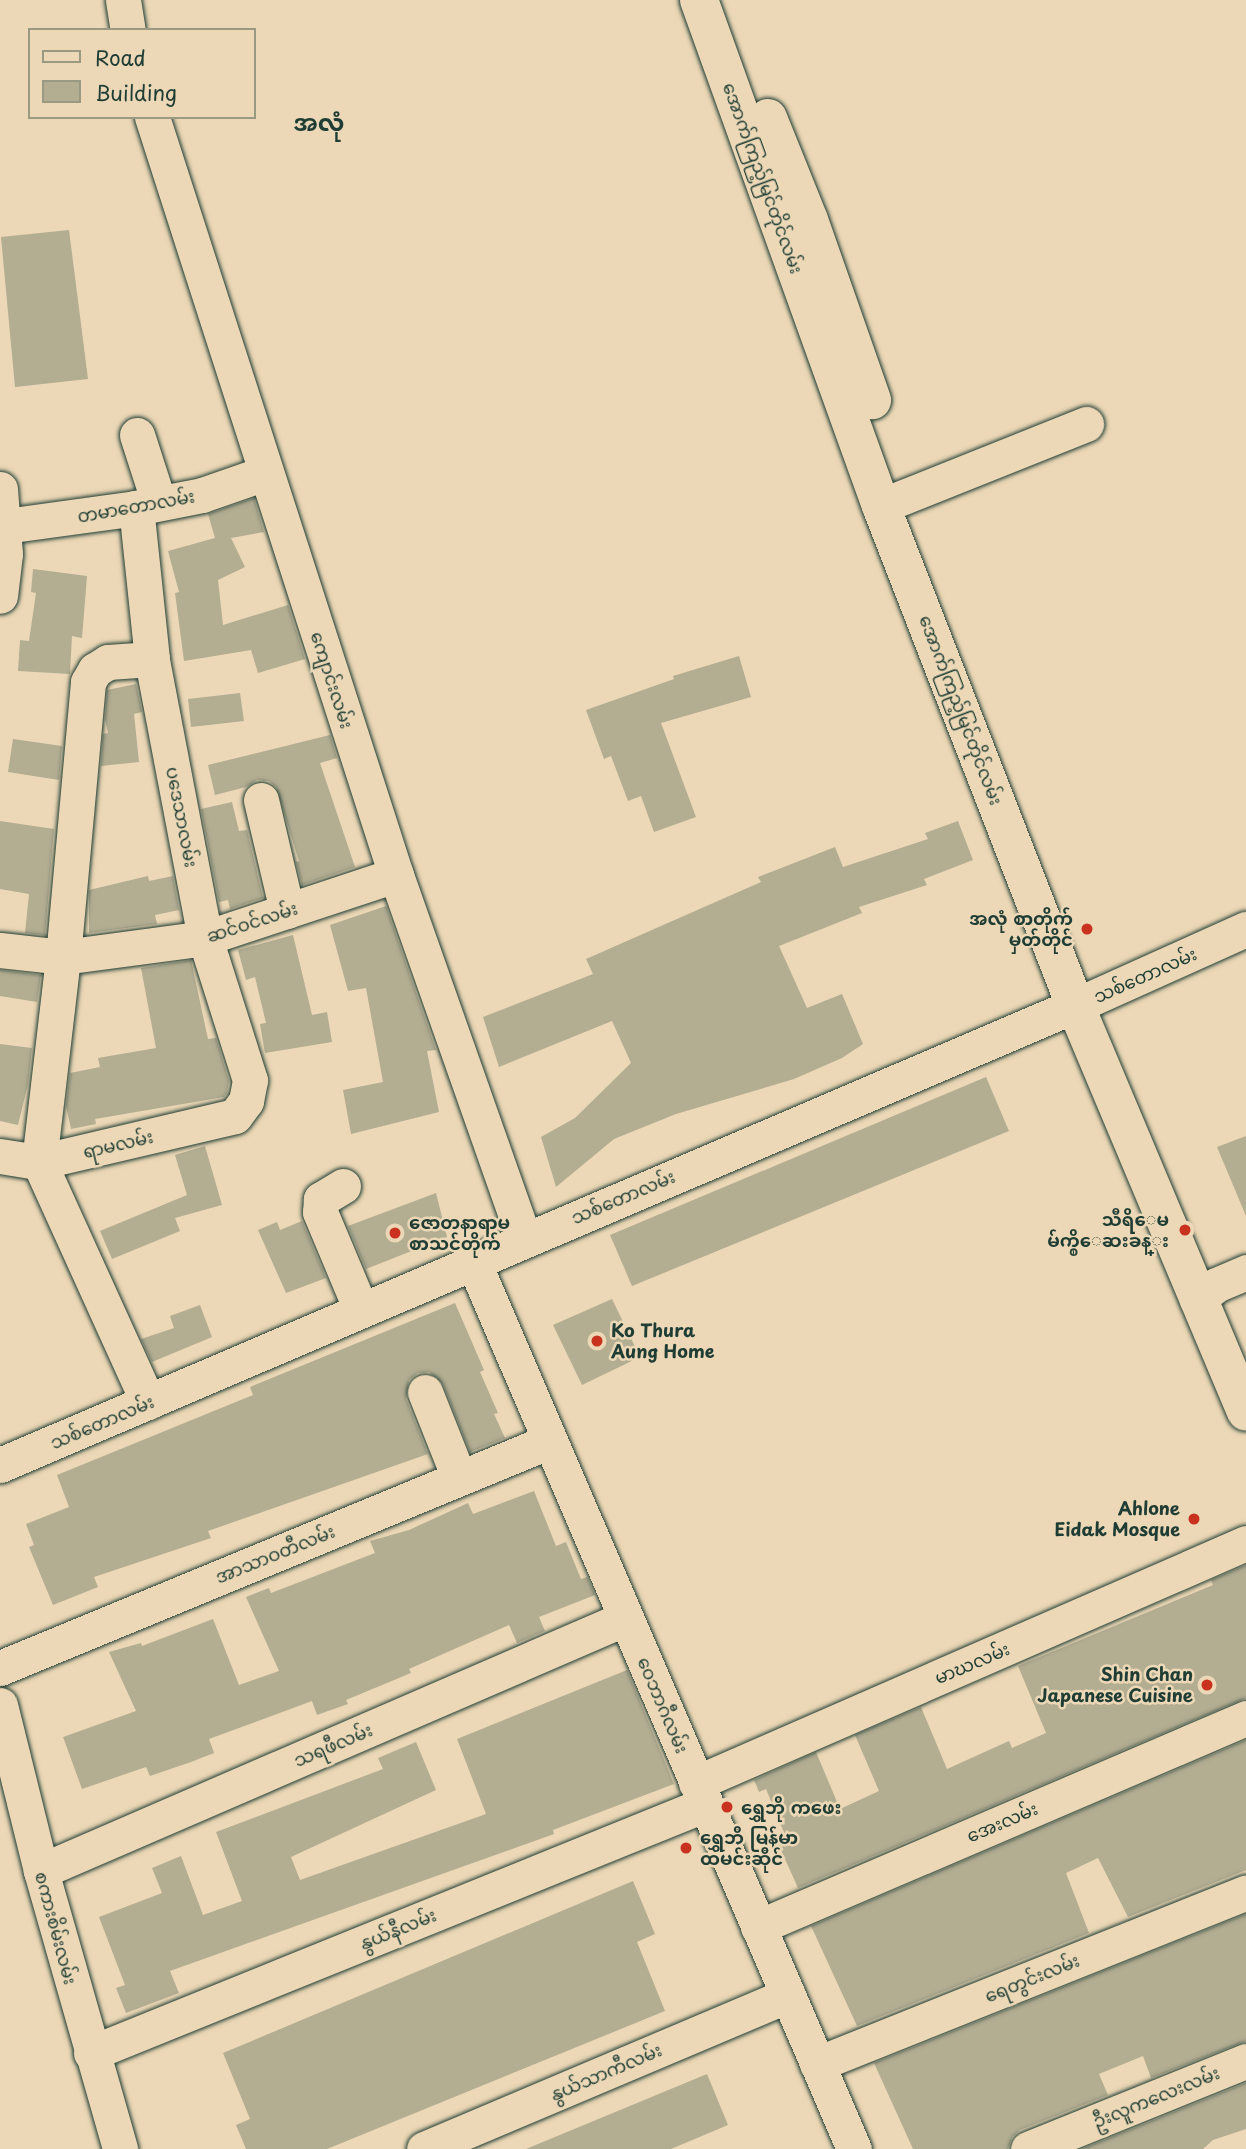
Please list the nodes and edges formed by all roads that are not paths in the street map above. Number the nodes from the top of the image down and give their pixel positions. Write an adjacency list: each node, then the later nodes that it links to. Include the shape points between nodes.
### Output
1 (122, 0): 4 (street)
2 (699, 0): 6 (main road, အောက်ကြည့်မြင်တိုင်လမ်း)
3 (726, 0): 6 (main road, အောက်ကြည့်မြင်တိုင်လမ်း)
4 (128, 28)
5 (153, 119): 9 (street, ကျောင်းလမ်း)
6 (758, 128): 11 (main road, အောက်ကြည့်မြင်တိုင်လမ်း, via 809,220 859,404)
7 (1086, 424): 11 (street)
8 (137, 435): 12 (street, ပဒေသာလမ်း)
9 (265, 473): 12 (street, တမာတောလမ်း, via 202,495); 17 (street, ကျောင်းလမ်း)
10 (0, 489): 13 (street)
11 (893, 501): 23 (main road, အောက်ကြည့်မြင်တိုင်လမ်း, via 918,566 992,722)
12 (148, 505): 13 (street, တမာတောလမ်း); 15 (street, ပဒေသာလမ်း)
13 (5, 526): 14 (street)
14 (0, 596)
15 (152, 659): 20 (street, ပဒေသာလမ်း); 22 (street, via 108,662 95,670 88,682)
16 (261, 800): 18 (street)
17 (396, 875): 18 (street, ဆင်ဝင်လမ်း); 28 (street, ကျောင်းလမ်း)
18 (287, 911): 20 (street, ဆင်ဝင်လမ်း)
19 (1246, 929): 23 (street, သစ်တောလမ်း)
20 (205, 938): 22 (street, ဆင်ဝင်လမ်း); 24 (street, ပဒေသာလမ်း, via 250,1080 246,1101)
21 (0, 950): 22 (street, ဆင်ဝင်လမ်း)
22 (63, 957): 26 (street)
23 (1083, 1002): 28 (street, သစ်တောလမ်း); 30 (main road, အောက်ကြည့်မြင်တိုင်လမ်း)
24 (235, 1116): 26 (street, ရာမလမ်း)
25 (0, 1156): 26 (street, ရာမလမ်း)
26 (39, 1162): 34 (street)
27 (343, 1186): 31 (street, via 321,1199 320,1212)
28 (524, 1239): 29 (street, သစ်တောလမ်း)
29 (473, 1261): 31 (street, သစ်တောလမ်း); 36 (street, ဝေဘာဂီလမ်း)
30 (1220, 1285): 32 (main road, အောက်ကြည့်မြင်တိုင်လမ်း); 35 (main road, အောက်ကြည့်မြင်တိုင်လမ်း)
31 (361, 1310): 34 (street, သစ်တောလမ်း)
32 (1246, 1352)
33 (425, 1392): 38 (street)
34 (148, 1402): 37 (street, သစ်တောလမ်း)
35 (1246, 1410)
36 (550, 1441): 38 (street, အာသာဝတီလမ်း); 40 (street, ဝေဘာဂီလမ်း)
37 (0, 1465)
38 (459, 1478): 41 (street, အာသာဝတီလမ်း)
39 (1246, 1543): 44 (street, မာဃလမ်း)
40 (626, 1618): 44 (street, ဝေဘာဂီလမ်း); 45 (street, သရဖီလမ်း)
41 (0, 1668)
42 (0, 1705): 45 (street, စကားစိမ်းလမ်း)
43 (1246, 1718): 47 (street, အေးလမ်း)
44 (701, 1793): 47 (street, ဝေဘာဂီလမ်း); 49 (street, နွယ်နီလမ်း)
45 (41, 1871): 49 (street, စကားစိမ်းလမ်း)
46 (1246, 1892): 51 (street, ရေတွင်းလမ်း)
47 (758, 1927): 48 (street, ဝေဘာဂီလမ်း)
48 (788, 1995): 51 (street, ဝေဘာဂီလမ်း); 53 (street, နွယ်သာကီလမ်း)
49 (90, 2053): 52 (street, စကားစိမ်းလမ်း)
50 (1246, 2061): 55 (street, ဦးလူကလေးလမ်း)
51 (817, 2064): 54 (street, ဝေဘာဂီလမ်း)
52 (120, 2149)
53 (424, 2149)
54 (854, 2149)
55 (1028, 2149)

